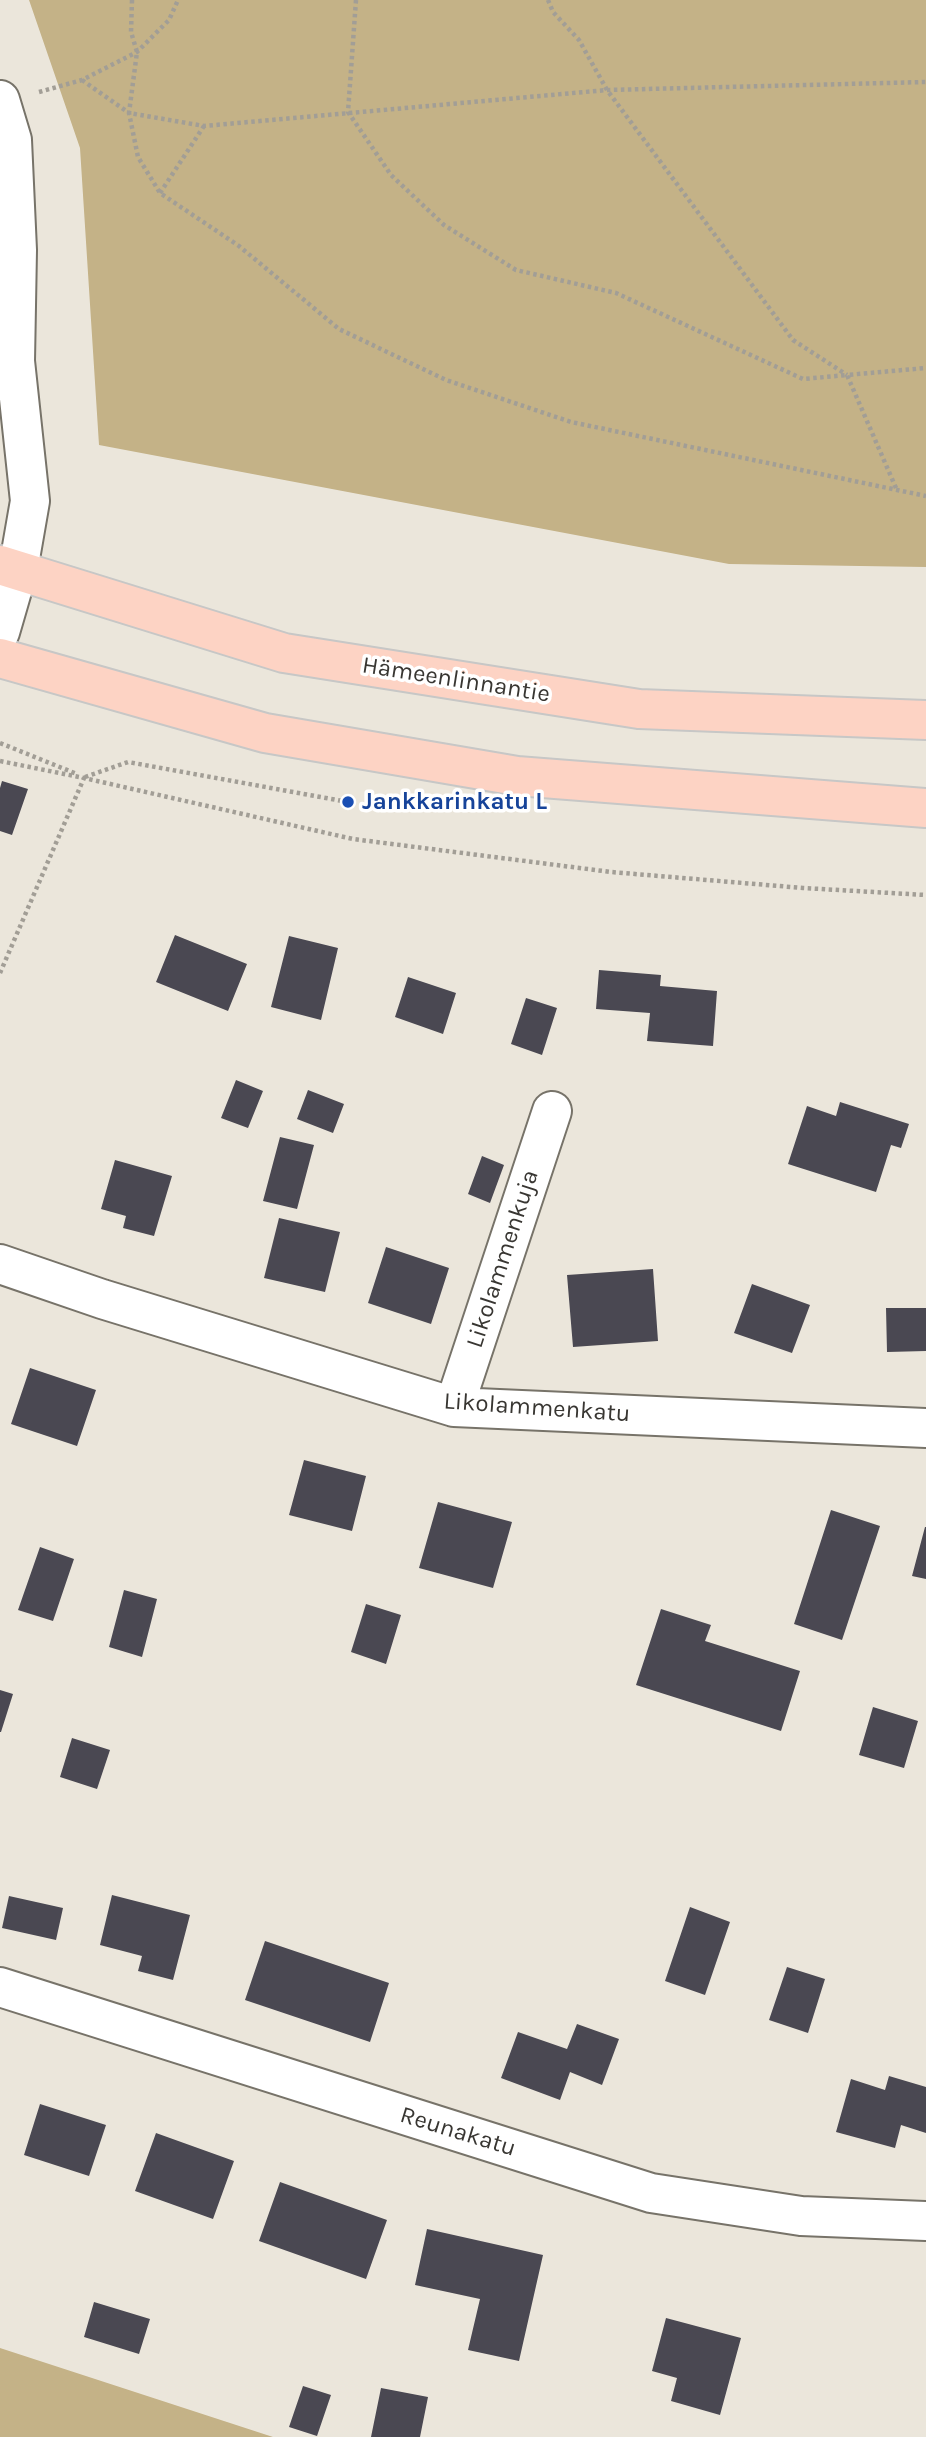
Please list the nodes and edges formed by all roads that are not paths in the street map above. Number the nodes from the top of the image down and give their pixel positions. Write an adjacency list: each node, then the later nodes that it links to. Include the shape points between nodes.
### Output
1 (0, 100): 2 (street, via 12,140 17,250)
2 (8, 377): 3 (street, via 30,500)
3 (9, 567): 4 (street); 6 (main road, Hämeenlinnantie, via 284,653 639,709)
4 (0, 632)
5 (0, 658): 7 (main road, via 265,733 517,776)
6 (926, 720)
7 (926, 808)
8 (552, 1111): 10 (street, Likolammenkuja)
9 (0, 1264): 10 (street, Likolammenkatu)
10 (454, 1407): 11 (street, Likolammenkatu)
11 (926, 1428)
12 (0, 1987): 13 (street, Reunakatu, via 651,2193 801,2216)
13 (926, 2221)

